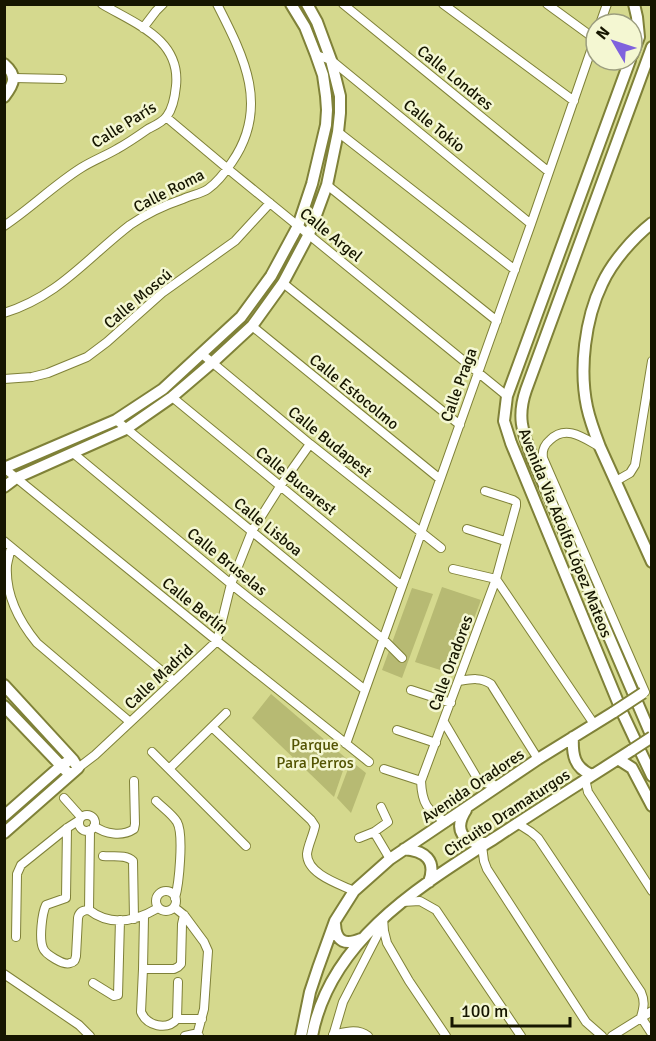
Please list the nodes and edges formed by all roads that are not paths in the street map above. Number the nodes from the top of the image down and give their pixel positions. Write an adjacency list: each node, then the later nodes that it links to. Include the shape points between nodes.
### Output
1 (102, 4): 9 (street, Calle París)
2 (163, 4): 9 (street)
3 (218, 4): 23 (street, Calle Roma, via 251,89 248,132)
4 (291, 4): 12 (main road)
5 (307, 4): 13 (main road)
6 (343, 4): 24 (street, Calle Londres)
7 (443, 4): 20 (street)
8 (547, 4): 10 (street)
9 (143, 28): 21 (street, Calle París, via 169,50 174,64 174,100)
10 (584, 30)
11 (651, 47): 87 (main road, Avenida Via Adolfo López Mateos, via 526,390 520,417 532,457)
12 (316, 55): 13 (street, Calle Tokio); 30 (main road, via 323,75 326,125)
13 (331, 60): 22 (main road, via 340,96); 28 (street, Calle Tokio)
14 (4, 64): 17 (main road)
15 (584, 71): 20 (street, Calle Praga)
16 (626, 72): 42 (main road, Avenida Via Adolfo López Mateos)
17 (14, 78): 18 (street); 19 (main road)
18 (62, 79)
19 (4, 97)
20 (574, 101): 24 (street, Calle Praga)
21 (166, 117): 23 (street, Calle Argel); 29 (street, Calle París, via 73,172)
22 (338, 132): 25 (main road); 32 (street)
23 (228, 169): 26 (street, Calle Argel); 34 (street, Calle Roma, via 206,191 132,224 61,285)
24 (549, 172): 28 (street, Calle Praga)
25 (327, 185): 31 (main road); 35 (street)
26 (270, 203): 30 (street, Calle Argel); 41 (street, Calle Moscú, via 235,241 162,293 87,357 48,373)
27 (651, 223): 48 (main road, via 611,269 592,310 584,378 587,406)
28 (531, 224): 32 (street, Calle Praga)
29 (4, 226)
30 (298, 226): 31 (street, Calle Argel); 37 (main road, via 271,276 241,317)
31 (309, 234): 33 (main road); 40 (street, Calle Argel)
32 (515, 270): 35 (street, Calle Praga)
33 (283, 283): 36 (main road); 45 (street)
34 (4, 313)
35 (497, 321): 40 (street, Calle Praga)
36 (252, 326): 39 (main road); 52 (street, Calle Estocolmo)
37 (202, 354): 39 (street, Calle Budapest); 44 (main road, via 163,389)
38 (651, 361): 53 (street, via 635,465)
39 (213, 362): 43 (main road); 47 (street, Calle Budapest)
40 (478, 373): 42 (street, Calle Argel); 45 (street, Calle Praga)
41 (4, 379)
42 (507, 396): 98 (main road, Avenida Via Adolfo López Mateos, via 504,421 511,443)
43 (172, 397): 46 (main road); 54 (street, Calle Bucarest)
44 (116, 420): 46 (street, Calle Lisboa); 50 (main road)
45 (460, 425): 52 (street, Calle Praga)
46 (126, 429): 49 (main road); 58 (street, Calle Lisboa)
47 (310, 444): 54 (street, Calle Madrid); 59 (street, Calle Budapest)
48 (600, 447): 53 (main road); 77 (street, via 573,433 562,433 547,443 543,458)
49 (73, 453): 51 (main road); 67 (street, Calle Bruselas)
50 (4, 468): 51 (street, Calle Berlín)
51 (16, 478): 55 (main road); 70 (street, Calle Berlín)
52 (440, 479): 59 (street, Calle Praga)
53 (616, 481): 64 (main road)
54 (281, 485): 58 (street, Calle Madrid); 68 (street, Calle Bucarest)
55 (4, 487)
56 (486, 491): 61 (street, Calle Oradores, via 516,502)
57 (467, 529): 61 (street)
58 (252, 531): 67 (street, Calle Madrid); 69 (street, Calle Lisboa)
59 (421, 533): 63 (street, Calle Budapest); 68 (street, Calle Praga)
60 (4, 541): 62 (street)
61 (505, 541): 66 (street, Calle Oradores)
62 (11, 547): 72 (street); 81 (street, via 7,566 9,587 25,628 37,643)
63 (441, 548)
64 (651, 562)
65 (453, 568): 66 (street)
66 (496, 579): 73 (street, Calle Oradores); 83 (street)
67 (231, 584): 70 (street, Calle Madrid); 75 (street, Calle Bruselas)
68 (402, 586): 69 (street, Calle Praga)
69 (383, 639): 71 (street, Calle Lisboa); 75 (street, Calle Praga)
70 (217, 641): 72 (street, Calle Madrid); 89 (street, Calle Berlín)
71 (402, 658)
72 (174, 681): 81 (street, Calle Madrid)
73 (459, 681): 78 (street, Calle Oradores); 91 (street, via 476,678 491,684)
74 (4, 685): 95 (main road)
75 (365, 690): 89 (street, Calle Praga)
76 (411, 690): 78 (street)
77 (647, 691): 83 (main road, Avenida Oradores, bridge)
78 (451, 703): 82 (street, Calle Oradores)
79 (4, 706): 94 (main road)
80 (226, 713): 84 (street)
81 (130, 722): 95 (street, Calle Madrid, via 88,760)
82 (444, 722): 88 (street, Calle Oradores); 102 (street, via 477,778)
83 (594, 724): 86 (main road, Avenida Oradores)
84 (212, 727): 96 (street); 123 (street, via 311,820 315,826 307,851 311,867)
85 (397, 730): 88 (street)
86 (573, 736): 91 (main road, Avenida Oradores); 99 (main road, via 574,759)
87 (651, 737): 92 (main road, Circuito Dramaturgos, bridge)
88 (436, 743): 101 (street, Calle Oradores)
89 (346, 744): 93 (street, Calle Berlín)
90 (152, 752): 96 (street)
91 (538, 759): 102 (main road, Avenida Oradores)
92 (618, 759): 99 (main road, Circuito Dramaturgos); 107 (main road, via 632,768)
93 (369, 762)
94 (62, 765): 95 (main road); 108 (main road)
95 (73, 767): 114 (main road)
96 (169, 769): 118 (street)
97 (384, 769): 101 (street)
98 (651, 776)
99 (589, 777): 111 (main road, Circuito Dramaturgos); 124 (street, via 588,792)
100 (134, 781): 113 (street, via 134,829 110,833)
101 (421, 781): 110 (street, via 428,809)
102 (498, 786): 106 (main road, Avenida Oradores)
103 (64, 798): 109 (street)
104 (156, 801): 125 (street, via 177,821 181,834)
105 (381, 807): 115 (street, via 388,822)
106 (468, 807): 110 (main road, Avenida Oradores); 117 (main road, via 460,825 463,836)
107 (651, 807)
108 (4, 816)
109 (80, 819): 112 (street); 113 (street, via 82,829); 113 (street, via 86,814 91,816)
110 (446, 822): 119 (main road, Avenida Oradores)
111 (517, 823): 117 (main road, Circuito Dramaturgos); 143 (street, via 538,838 641,992)
112 (67, 828): 129 (street, via 66,898 46,906 42,912 44,951 65,963 74,961 79,914); 136 (street, via 18,870)
113 (92, 828): 129 (street)
114 (6, 829)
115 (374, 832): 116 (street); 121 (street)
116 (359, 838)
117 (484, 845): 122 (main road, Circuito Dramaturgos); 156 (street, via 487,869 586,1022)
118 (246, 846)
119 (404, 849): 121 (main road, Avenida Oradores); 122 (main road, via 428,858 432,870)
120 (103, 856): 133 (street, via 133,861)
121 (390, 859): 123 (main road, Avenida Oradores)
122 (429, 882): 126 (main road, Circuito Dramaturgos)
123 (354, 891): 135 (main road, Avenida Oradores)
124 (651, 891)
125 (175, 898): 127 (street); 128 (street, via 168,892 159,894)
126 (401, 902): 132 (main road, Circuito Dramaturgos); 155 (street, via 420,901 436,909)
127 (174, 907): 128 (street, via 166,912); 130 (street)
128 (158, 908): 131 (street)
129 (89, 910): 134 (street, via 106,920)
130 (184, 915): 138 (street, via 178,968); 145 (street, via 208,951)
131 (144, 917): 133 (street); 138 (street)
132 (383, 918): 137 (main road, Circuito Dramaturgos); 152 (street, Circuito Dramaturgos, via 343,1002); 154 (street, via 387,943)
133 (134, 919): 134 (street)
134 (120, 920): 141 (street, via 118,995)
135 (335, 921): 137 (main road, via 342,940); 150 (main road, Avenida Oradores, via 310,992)
136 (16, 937)
137 (363, 938): 151 (main road, Circuito Dramaturgos, via 328,990)
138 (143, 969): 144 (street, via 144,1018 168,1026)
139 (4, 974): 147 (street)
140 (178, 982): 144 (street)
141 (93, 983)
142 (651, 1011): 143 (street)
143 (641, 1017): 146 (street); 157 (street)
144 (177, 1018): 145 (street)
145 (202, 1019): 149 (street)
146 (651, 1034)
147 (90, 1036)
148 (185, 1036): 149 (street)
149 (198, 1036)
150 (301, 1036)
151 (312, 1036)
152 (333, 1036): 153 (street, via 348,1031)
153 (368, 1036)
154 (446, 1036)
155 (521, 1036)
156 (602, 1036)
157 (612, 1036)

